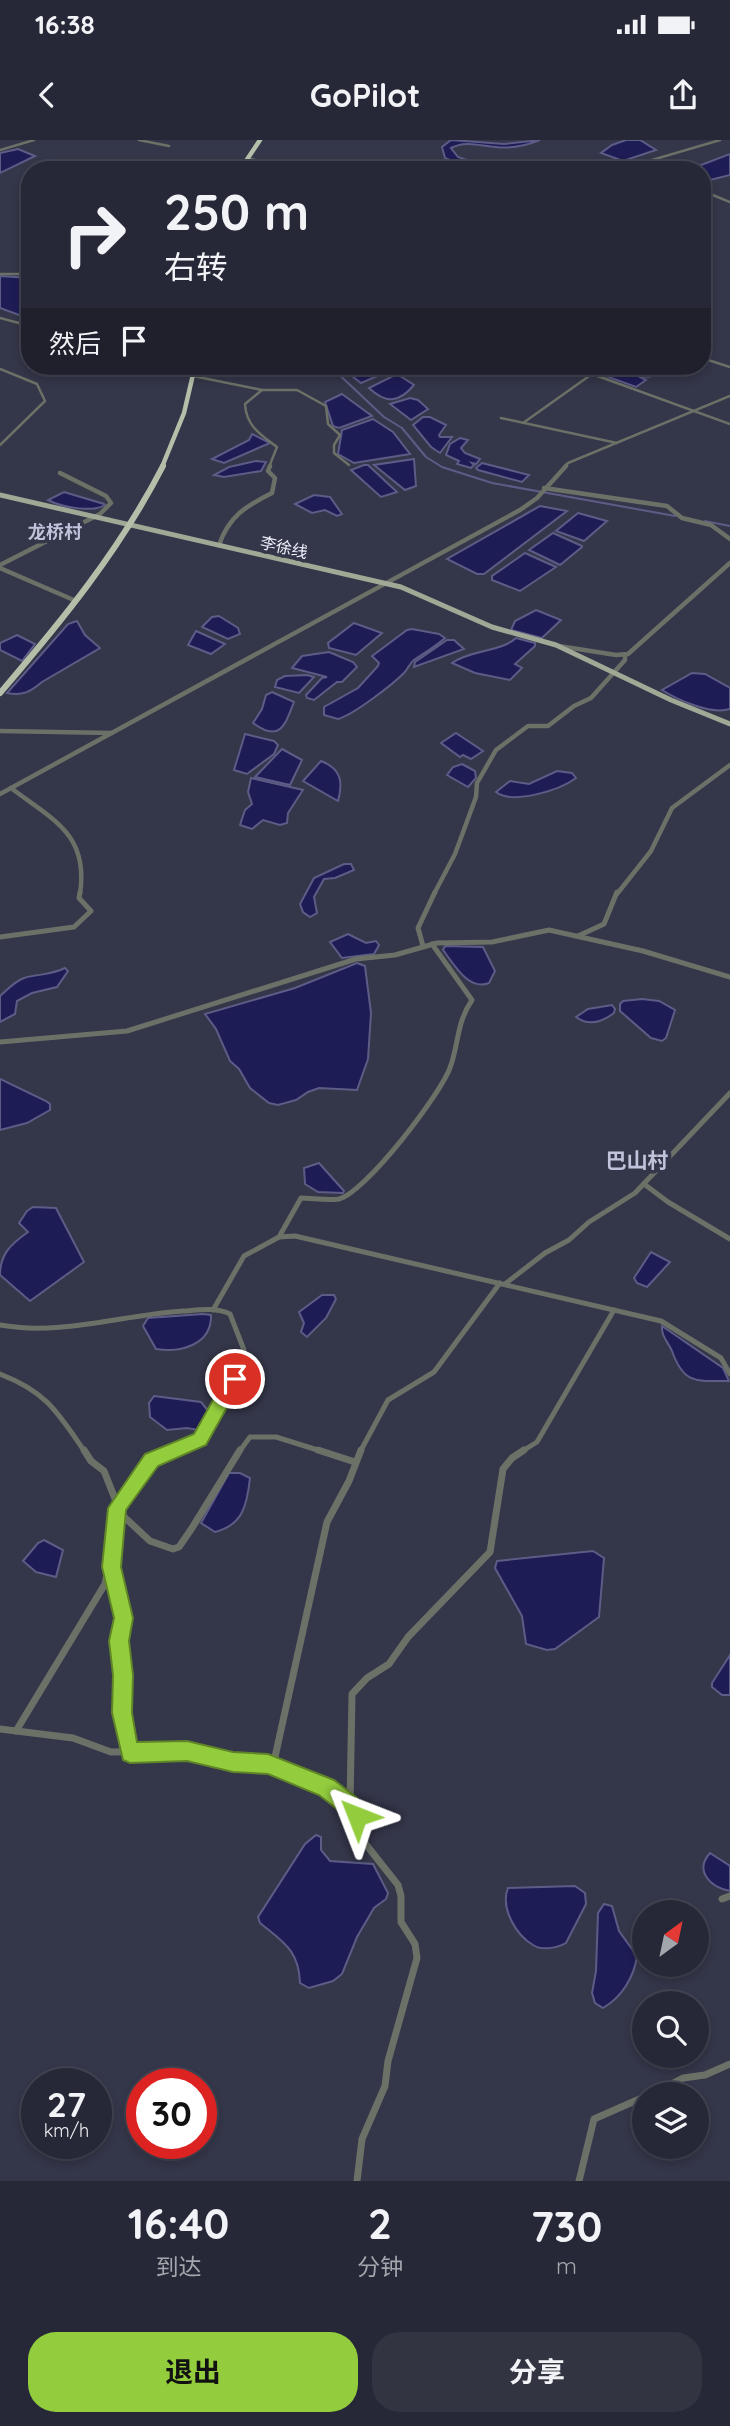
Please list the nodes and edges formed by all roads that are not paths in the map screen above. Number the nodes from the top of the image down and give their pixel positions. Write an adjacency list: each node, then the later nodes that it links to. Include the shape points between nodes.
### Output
1 (34, 140): 6 (street)
2 (139, 140): 5 (street)
3 (260, 140): 7 (highway)
4 (720, 140): 10 (street)
5 (169, 146)
6 (0, 150)
7 (248, 158): 8 (highway); 9 (street)
8 (246, 161)
9 (259, 161)
10 (649, 161)
11 (711, 194): 12 (street)
12 (730, 202)
13 (0, 274): 14 (street)
14 (21, 274)
15 (0, 318): 16 (street)
16 (21, 324)
17 (711, 361): 18 (street)
18 (730, 367)
19 (0, 369): 30 (street, via 37,384 45,401)
20 (592, 375): 27 (street)
21 (596, 375): 25 (street)
22 (193, 376): 23 (street); 36 (highway, via 172,444)
23 (262, 390): 31 (street, via 297,390 326,406 328,424 340,435 334,453); 38 (street, via 244,406 253,431 277,446 268,471 275,478 273,491 233,515)
24 (730, 396): 25 (street)
25 (694, 411): 28 (street); 29 (street)
26 (501, 418): 27 (street)
27 (523, 423): 29 (street)
28 (730, 424)
29 (617, 443): 33 (street, via 565,465)
30 (0, 445)
31 (349, 465)
32 (60, 473): 35 (street, via 111,499)
33 (544, 488): 37 (street, via 669,507 682,518 711,525); 41 (street, via 520,510)
34 (0, 495): 35 (main road, 李徐线)
35 (95, 517): 36 (main road, 李徐线); 40 (street)
36 (130, 525): 38 (main road, 李徐线); 42 (highway)
37 (730, 539)
38 (219, 545): 41 (main road, 李徐线)
39 (730, 564): 44 (street)
40 (0, 567): 42 (street)
41 (387, 583): 43 (main road, 李徐线, via 492,627); 49 (street)
42 (76, 601): 46 (highway)
43 (556, 645): 44 (street); 45 (main road, 李徐线)
44 (625, 655): 45 (street)
45 (615, 671): 47 (main road); 56 (street, via 591,698 548,726 528,726 487,763 456,854 420,920)
46 (0, 693)
47 (730, 724)
48 (0, 731): 49 (street)
49 (113, 733): 51 (street)
50 (730, 765): 53 (street, via 672,808 651,851 618,891 604,924)
51 (11, 788): 52 (street); 54 (street, via 77,847 81,858 79,898 91,911 74,927)
52 (0, 794)
53 (578, 936): 55 (street, via 549,930 492,942); 57 (street)
54 (0, 937)
55 (432, 944): 56 (street); 61 (street, via 472,1000 461,1016 442,1087 396,1149 358,1186 336,1200 301,1198)
56 (423, 946): 58 (street, via 396,955 352,960 123,1032)
57 (730, 977)
58 (0, 1042)
59 (730, 1093): 60 (street)
60 (644, 1184): 62 (street); 63 (street)
61 (279, 1237): 63 (street, via 325,1242); 64 (street, via 241,1259)
62 (730, 1239)
63 (502, 1283): 65 (street); 69 (street, via 434,1372 388,1400)
64 (213, 1310): 66 (street, via 59,1327); 70 (street, via 230,1314 244,1348 226,1398 200,1440 151,1460)
65 (614, 1310): 68 (street, via 665,1323 721,1358); 76 (street, via 537,1442 503,1469 490,1552 408,1637 389,1664 352,1694)
66 (0, 1325)
67 (0, 1374): 70 (street, via 24,1382 54,1406 90,1461 104,1471)
68 (730, 1374)
69 (355, 1462): 70 (street, via 281,1438 250,1437 176,1548 150,1541); 75 (street, via 327,1522)
70 (118, 1509): 71 (street)
71 (111, 1567): 73 (street, via 93,1606); 74 (street, via 123,1618 119,1641 122,1713)
72 (0, 1729): 73 (street)
73 (16, 1731): 74 (street)
74 (130, 1752): 75 (street, via 187,1751)
75 (273, 1766): 76 (street, via 327,1788)
76 (350, 1805): 80 (street, via 357,1816 360,1838 398,1885 401,1922 415,1944 417,1958 385,2086 362,2139)
77 (730, 2064): 78 (street)
78 (675, 2082)
79 (632, 2102): 81 (street, via 594,2119)
80 (357, 2181)
81 (579, 2181)

